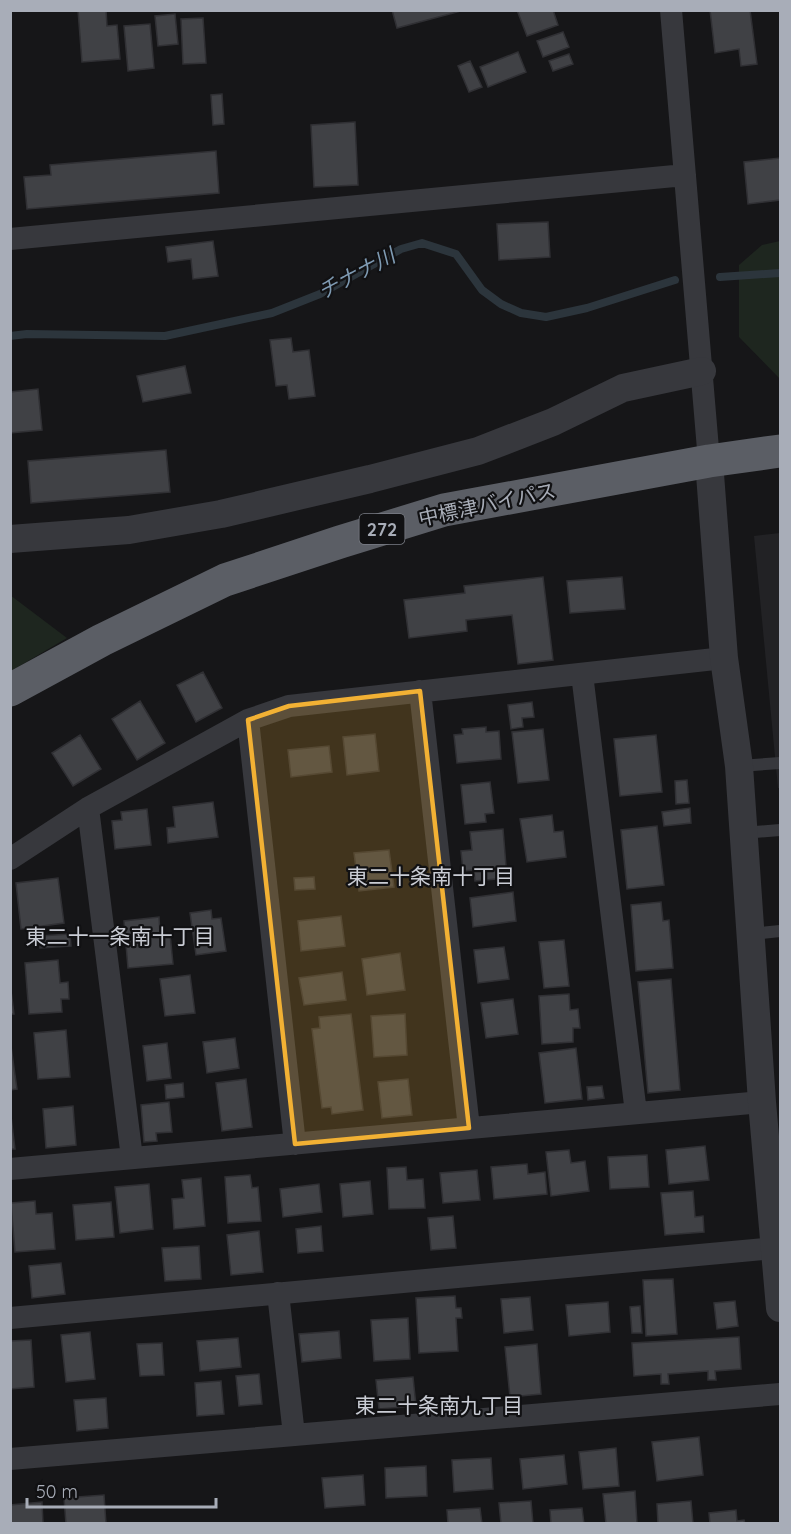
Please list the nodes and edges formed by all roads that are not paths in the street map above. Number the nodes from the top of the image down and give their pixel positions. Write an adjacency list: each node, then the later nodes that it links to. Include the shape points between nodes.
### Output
1 (671, 10): 2 (street)
2 (685, 175): 3 (street); 4 (street)
3 (10, 238)
4 (702, 371): 6 (street); 7 (street, via 623,388 553,422 478,451 370,479 221,514 129,530)
5 (780, 451): 6 (highway, 中標津バイパス / 272)
6 (709, 461): 8 (street); 10 (highway, 中標津バイパス / 272, via 444,510 340,542 225,580)
7 (10, 539)
8 (724, 658): 9 (street); 14 (street)
9 (582, 674): 11 (street); 22 (street)
10 (10, 690)
11 (420, 691): 12 (street, via 289,706); 23 (street)
12 (248, 720): 15 (street); 24 (street)
13 (780, 763): 14 (lane)
14 (738, 766): 17 (street)
15 (88, 808): 18 (street); 25 (street)
16 (780, 830): 17 (lane)
17 (743, 833): 20 (street)
18 (10, 859)
19 (780, 931): 20 (lane)
20 (751, 934): 21 (street)
21 (767, 1102): 22 (street); 27 (street)
22 (636, 1113): 23 (street)
23 (470, 1128): 24 (street)
24 (295, 1144): 25 (street)
25 (132, 1158): 26 (street)
26 (10, 1169)
27 (777, 1241): 28 (street); 29 (street)
28 (278, 1293): 30 (street); 32 (street)
29 (780, 1308)
30 (10, 1318)
31 (780, 1394): 32 (street)
32 (294, 1435): 33 (street)
33 (10, 1458)

